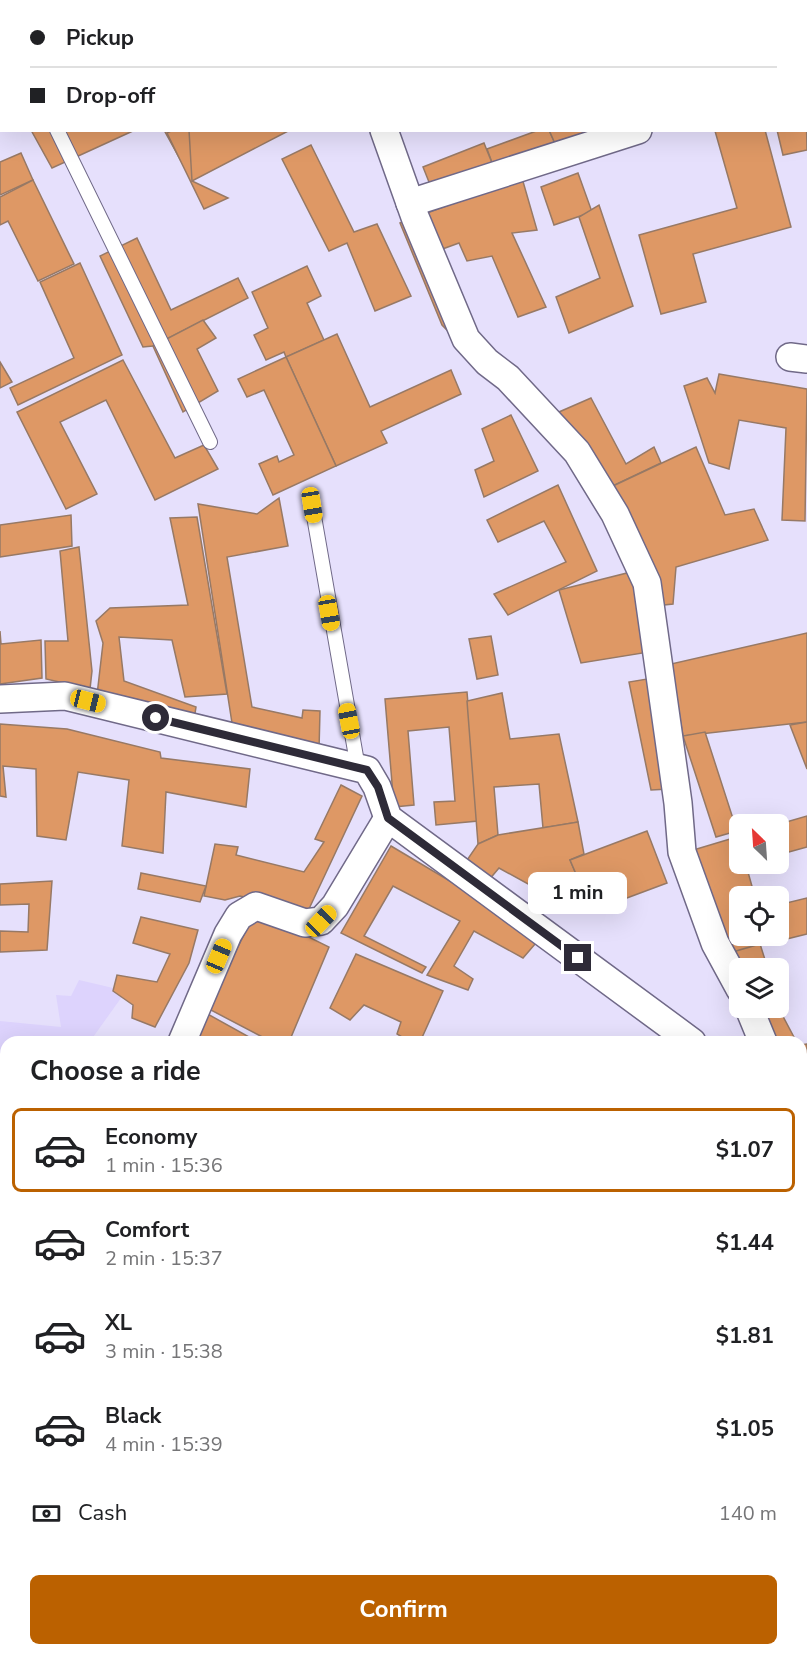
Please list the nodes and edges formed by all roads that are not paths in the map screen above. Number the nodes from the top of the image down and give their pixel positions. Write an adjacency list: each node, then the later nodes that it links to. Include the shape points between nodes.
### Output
1 (58, 132): 5 (lane)
2 (385, 132): 4 (street)
3 (632, 132): 4 (street)
4 (410, 202): 10 (street, via 466,339 577,452 615,514 646,583 682,852 715,943)
5 (210, 442)
6 (312, 505): 8 (lane)
7 (0, 699): 8 (street, via 65,696)
8 (358, 768): 9 (street, via 367,770 378,787)
9 (388, 818): 12 (street, via 335,906 321,921 305,923 256,906 239,916); 13 (street)
10 (729, 969)
11 (752, 1018): 14 (street)
12 (185, 1036)
13 (684, 1036)
14 (760, 1036)

